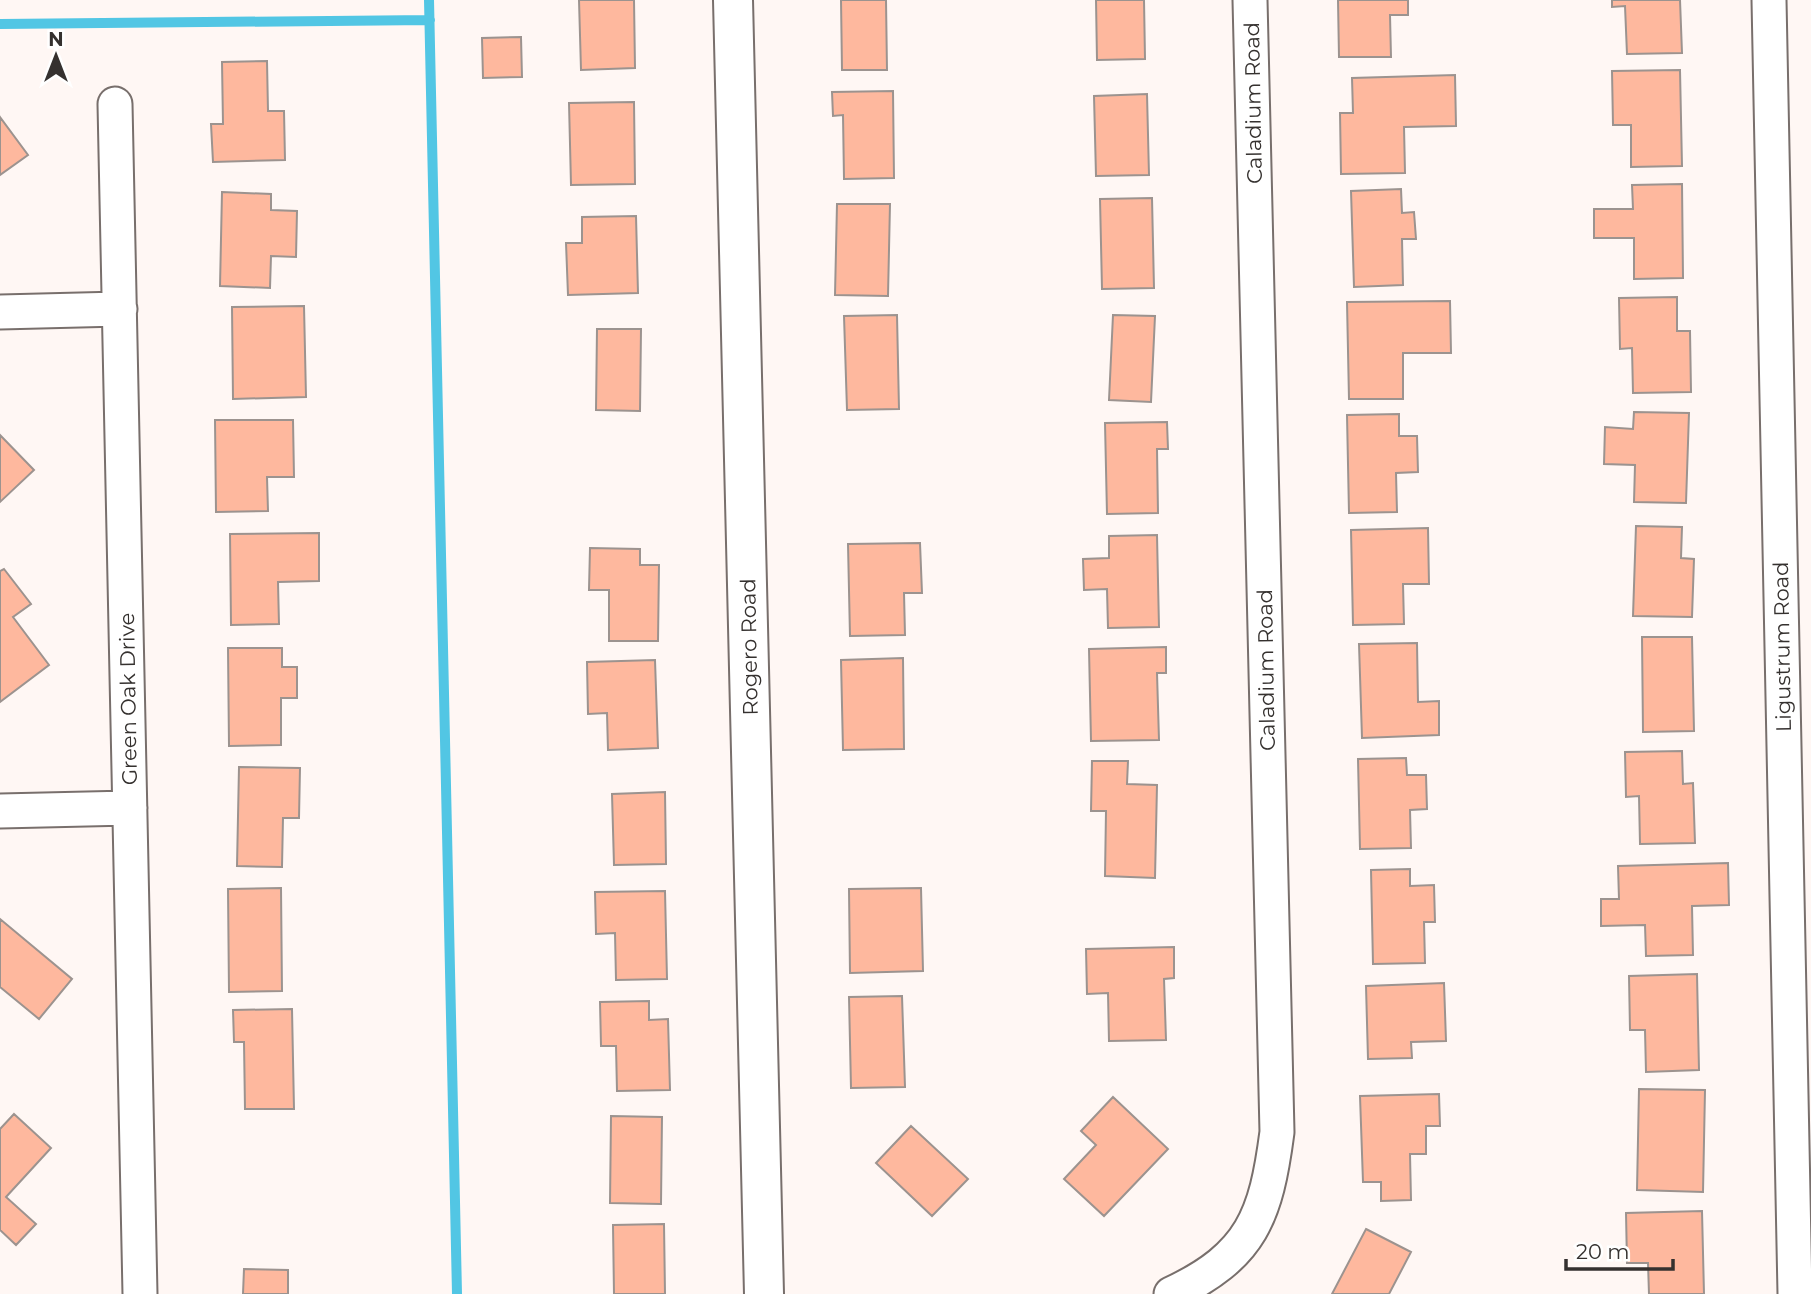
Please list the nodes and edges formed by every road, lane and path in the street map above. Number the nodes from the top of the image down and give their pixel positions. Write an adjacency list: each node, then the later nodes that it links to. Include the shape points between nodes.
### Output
1 (733, 0): 10 (main road, Rogero Road)
2 (1250, 0): 11 (street, Caladium Road, via 1277,1132 1271,1181 1258,1222 1236,1252 1207,1275)
3 (1769, 0): 12 (street, Ligustrum Road)
4 (115, 104): 5 (street, Green Oak Drive)
5 (120, 309): 6 (street); 7 (street, Green Oak Drive)
6 (0, 312)
7 (130, 808): 8 (street); 9 (street, Green Oak Drive)
8 (0, 811)
9 (140, 1294)
10 (764, 1294)
11 (1171, 1294)
12 (1795, 1294)

